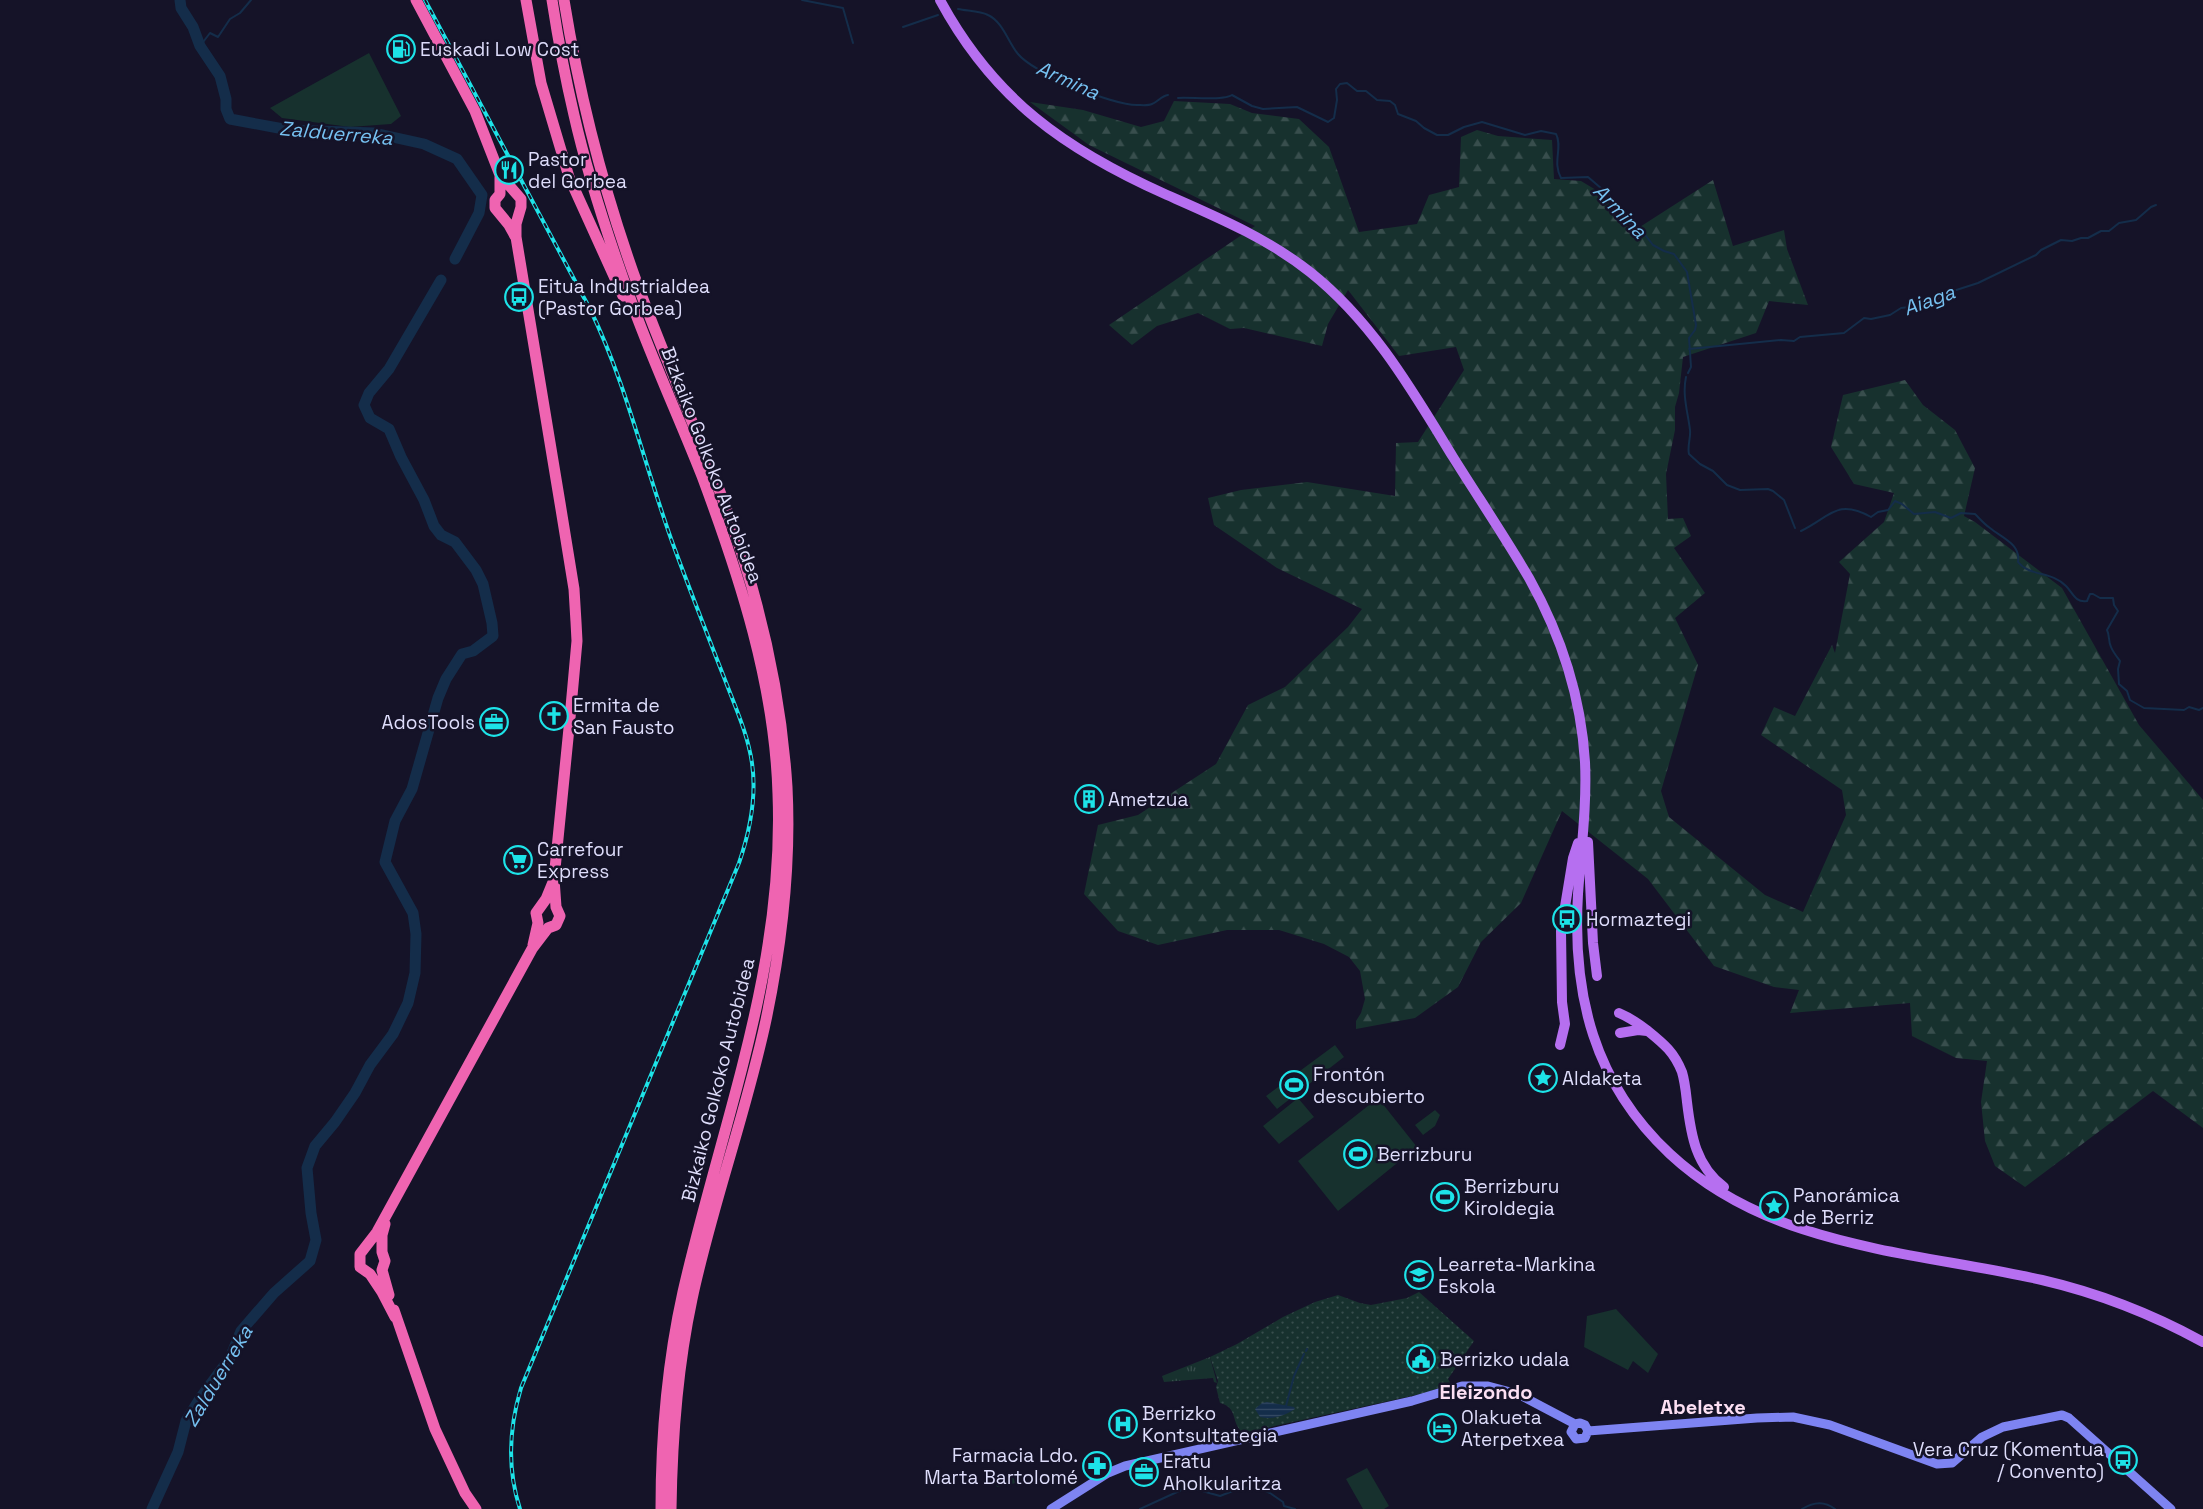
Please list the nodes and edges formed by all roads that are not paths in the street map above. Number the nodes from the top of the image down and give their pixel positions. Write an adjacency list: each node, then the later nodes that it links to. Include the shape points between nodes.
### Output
1 (416, 0): 8 (highway, via 475,111)
2 (526, 0): 14 (highway, via 541,83 569,177)
3 (552, 0): 14 (highway, Bizkaiko Golkoko Autobidea, via 574,117 593,186)
4 (564, 0): 7 (highway, Bizkaiko Golkoko Autobidea)
5 (572, 0): 7 (highway)
6 (940, 0): 15 (main road, via 987,72 1035,119 1073,147 1116,171 1276,247 1332,290 1374,336 1397,367 1528,576 1557,634 1577,698)
7 (575, 54): 38 (highway, Bizkaiko Golkoko Autobidea, via 587,118 617,223 730,518 760,617 778,697 787,790 788,848 776,967 765,1023 713,1212 684,1342 672,1445)
8 (500, 175): 9 (highway); 10 (highway)
9 (513, 192): 10 (highway); 11 (highway, via 522,203)
10 (500, 194): 12 (highway, via 495,204)
11 (518, 213): 12 (highway, via 510,217); 13 (highway)
12 (501, 216): 13 (highway)
13 (516, 238): 17 (highway, via 574,589 576,622)
14 (660, 376): 37 (highway, Bizkaiko Golkoko Autobidea, via 728,549 762,664 775,750 779,850 766,965 754,1025 689,1268 674,1340 662,1427)
15 (1585, 804): 16 (main road); 21 (main road)
16 (1583, 828): 25 (main road, via 1573,858 1561,931 1564,1024); 26 (main road, via 1578,960 1581,990 1592,1035 1612,1079 1640,1122 1673,1156 1720,1192)
17 (554, 879): 18 (highway); 19 (highway)
18 (540, 906): 19 (highway, via 551,904); 20 (highway, via 536,912)
19 (556, 907): 20 (highway, via 559,921 556,925)
20 (543, 926): 27 (highway)
21 (1597, 976)
22 (1619, 1013): 23 (main road)
23 (1647, 1031): 24 (main road); 26 (main road, via 1664,1044 1680,1068 1694,1146 1701,1163 1716,1181)
24 (1620, 1033)
25 (1560, 1045)
26 (1753, 1208): 33 (main road, via 1840,1241 2031,1278 2085,1292 2134,1309)
27 (387, 1214): 28 (highway); 29 (highway)
28 (366, 1248): 29 (highway, via 374,1247); 31 (highway, via 358,1263 362,1271)
29 (382, 1252): 30 (highway, via 386,1261)
30 (382, 1270): 31 (highway); 32 (highway)
31 (370, 1274): 32 (highway)
32 (395, 1317): 36 (highway, via 435,1428 465,1493)
33 (2203, 1342)
34 (1575, 1424): 35 (street, via 1582,1423); 35 (street, via 1571,1432 1576,1439 1585,1438); 39 (street, via 1501,1388 1462,1386 1412,1401 1125,1466 1101,1477)
35 (1588, 1431): 40 (street, via 1793,1417 1830,1425 1937,1464 1952,1463 1982,1438 2002,1427 2062,1415)
36 (476, 1509)
37 (661, 1509)
38 (672, 1509)
39 (1051, 1509)
40 (2171, 1509)

